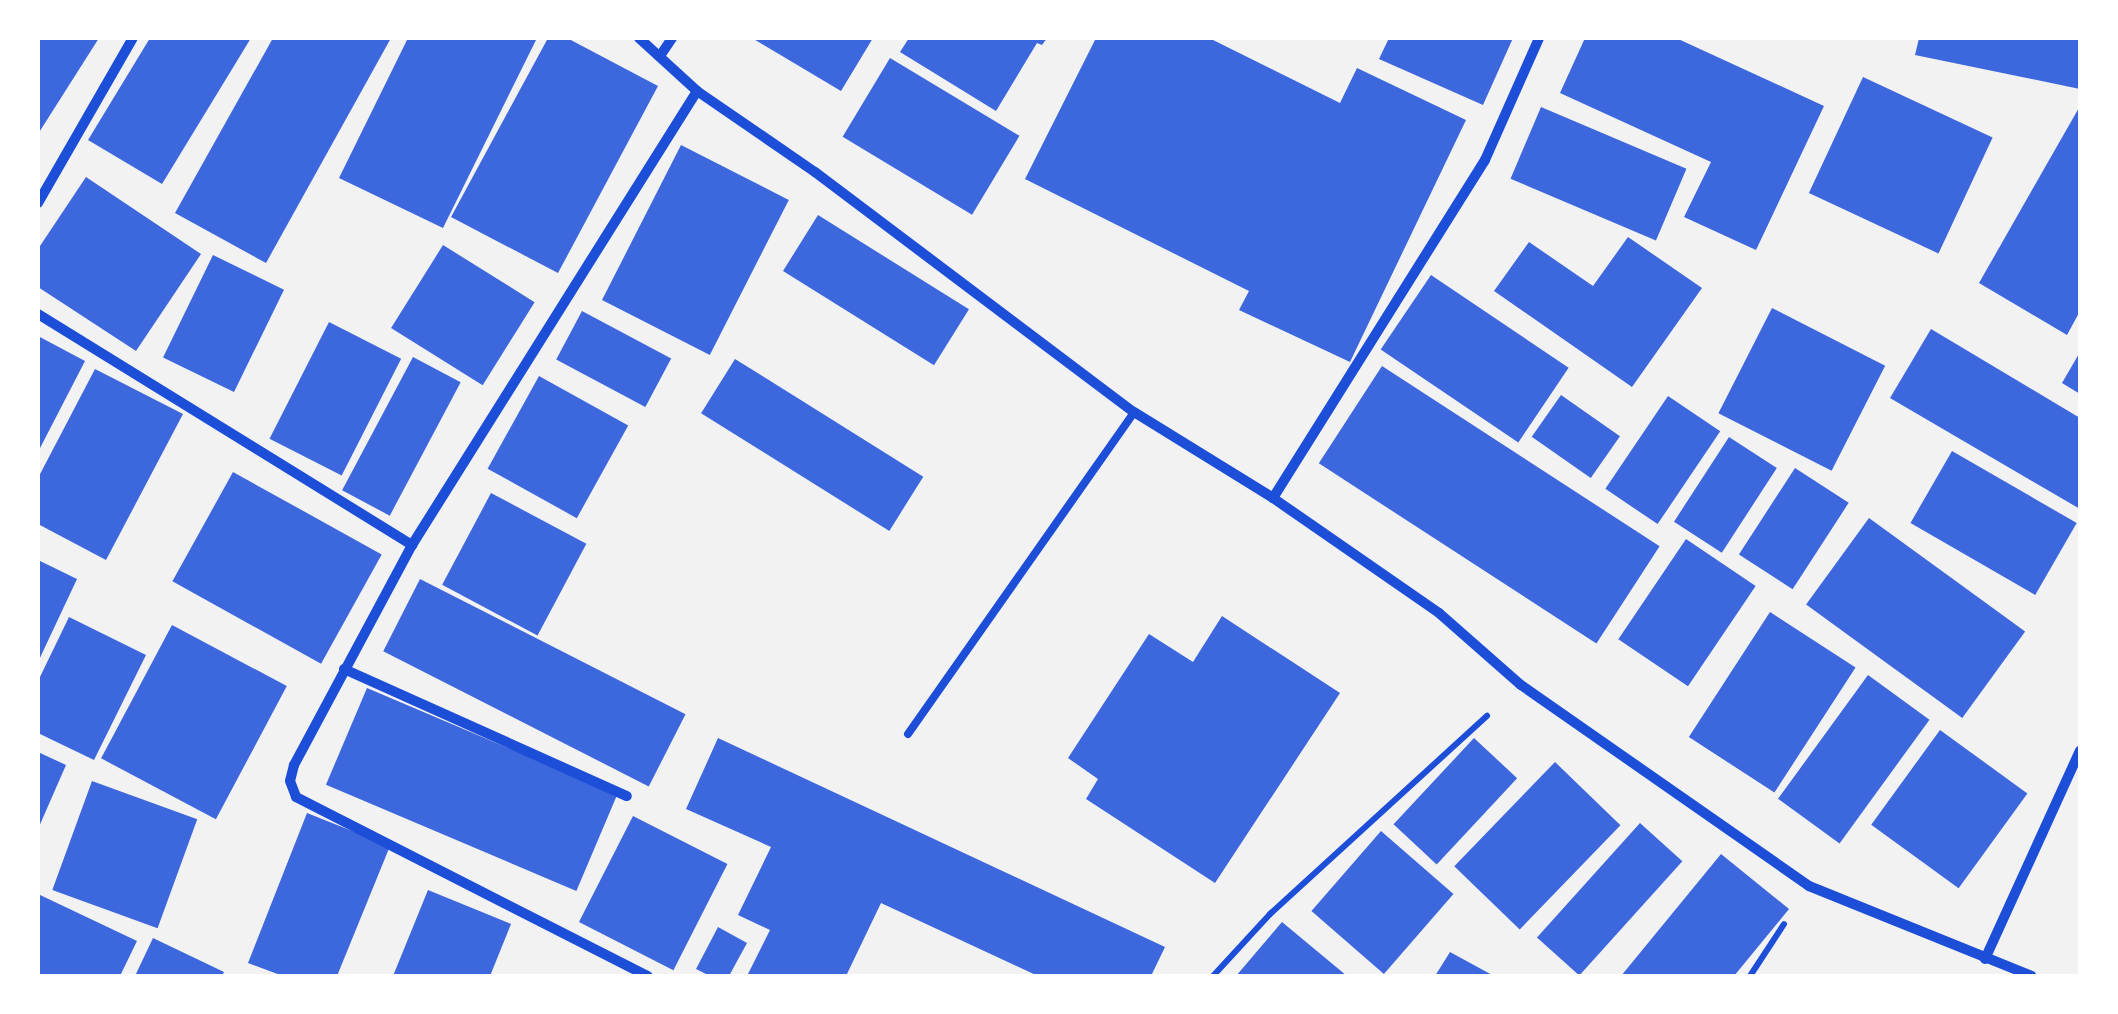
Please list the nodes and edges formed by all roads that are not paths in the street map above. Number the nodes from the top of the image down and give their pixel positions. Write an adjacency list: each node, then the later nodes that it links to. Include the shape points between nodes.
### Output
1 (133, 38): 7 (street)
2 (639, 38): 5 (street)
3 (672, 38): 5 (street)
4 (1539, 38): 10 (street, via 1485,160)
5 (660, 56): 6 (street)
6 (697, 91): 9 (street); 11 (street)
7 (38, 203)
8 (38, 314): 11 (street)
9 (1134, 412): 10 (street); 13 (lane)
10 (1274, 498): 16 (street, via 1439,613 1521,684 1809,886)
11 (412, 545): 12 (street)
12 (344, 669): 15 (street); 17 (street, via 294,766 290,782 296,796)
13 (908, 734)
14 (2080, 752): 16 (street)
15 (627, 796)
16 (1985, 959): 18 (street)
17 (648, 976)
18 (2032, 976)

